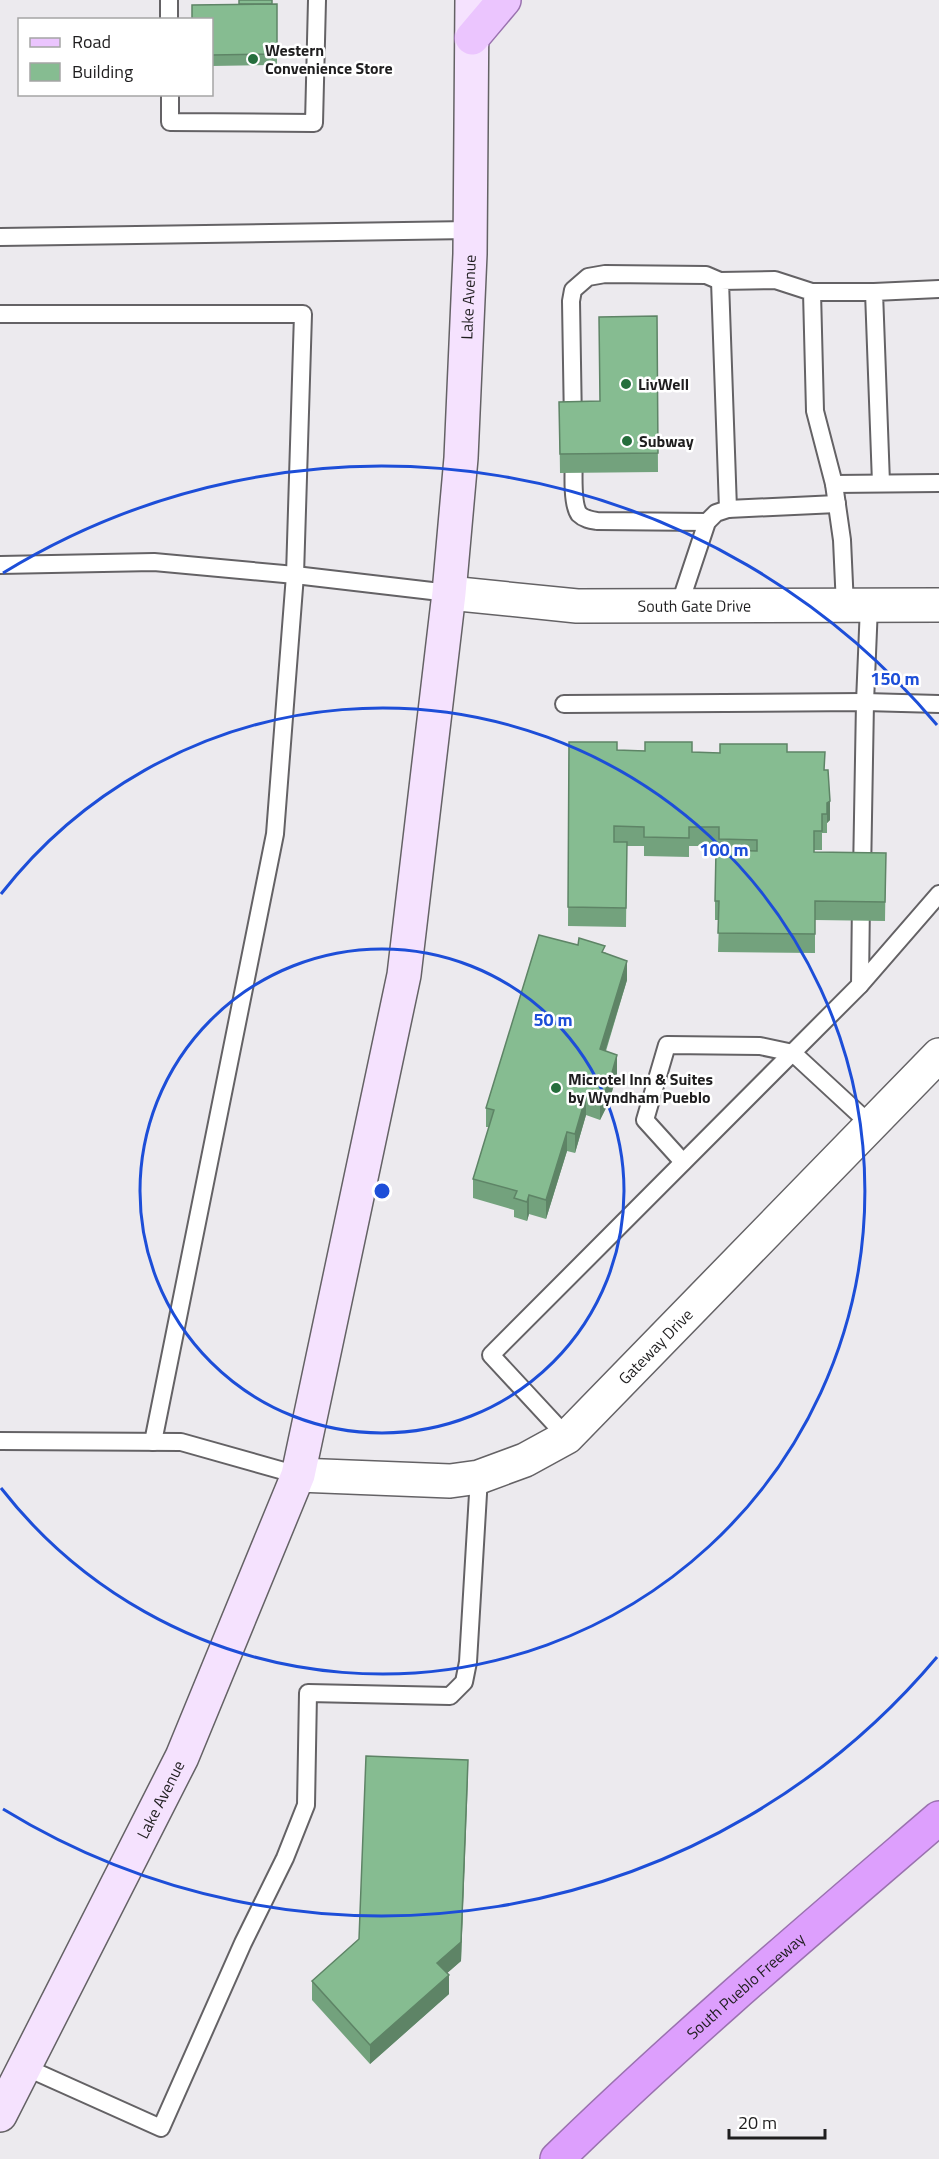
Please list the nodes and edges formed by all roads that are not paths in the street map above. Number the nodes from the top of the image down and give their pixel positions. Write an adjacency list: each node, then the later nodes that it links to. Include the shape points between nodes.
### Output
1 (169, 0): 5 (lane)
2 (317, 0): 7 (lane, via 314,123 170,122)
3 (472, 0): 6 (street, Lake Avenue)
4 (504, 0): 6 (main road)
5 (169, 18)
6 (472, 39): 8 (street, Lake Avenue)
7 (170, 96)
8 (470, 230): 9 (lane); 23 (street, Lake Avenue, via 461,458)
9 (0, 237)
10 (720, 280): 12 (lane, via 775,280); 19 (lane); 20 (lane, via 706,275 605,274 580,282 571,301 574,491 578,513 597,521)
11 (939, 289): 13 (lane)
12 (813, 292): 13 (lane); 17 (lane, via 815,411)
13 (874, 292): 15 (lane)
14 (0, 314): 22 (lane, via 303,314)
15 (882, 483): 16 (lane); 17 (lane)
16 (939, 483)
17 (834, 484): 18 (lane)
18 (837, 504): 19 (lane); 26 (lane)
19 (728, 509): 20 (lane)
20 (707, 522): 25 (lane)
21 (0, 565): 22 (lane, via 154,562)
22 (295, 575): 23 (lane); 38 (lane, via 275,834)
23 (449, 593): 25 (street, South Gate Drive, via 577,606); 39 (street, Lake Avenue, via 404,975)
24 (939, 605): 26 (street, South Gate Drive)
25 (679, 606): 26 (street, South Gate Drive)
26 (857, 606): 27 (lane)
27 (865, 702): 28 (lane); 29 (lane); 31 (lane)
28 (564, 704)
29 (939, 704)
30 (939, 894): 31 (lane)
31 (860, 985): 32 (lane)
32 (793, 1053): 34 (lane); 35 (lane); 35 (lane, via 760,1046 667,1045 645,1120)
33 (939, 1055): 34 (street, Gateway Drive)
34 (872, 1126): 36 (street, Gateway Drive)
35 (682, 1162): 36 (lane, via 491,1355)
36 (567, 1437): 40 (street, Gateway Drive, via 525,1460)
37 (0, 1441): 38 (lane)
38 (153, 1442): 39 (lane, via 181,1442)
39 (298, 1475): 40 (street, Gateway Drive, via 450,1481); 42 (street, Lake Avenue, via 182,1757)
40 (479, 1477): 42 (lane, via 464,1682 450,1696 308,1693 306,1804 161,2128)
41 (939, 1818): 44 (highway, South Pueblo Freeway, via 738,1992)
42 (25, 2067): 43 (street, Lake Avenue)
43 (0, 2115)
44 (557, 2159)

